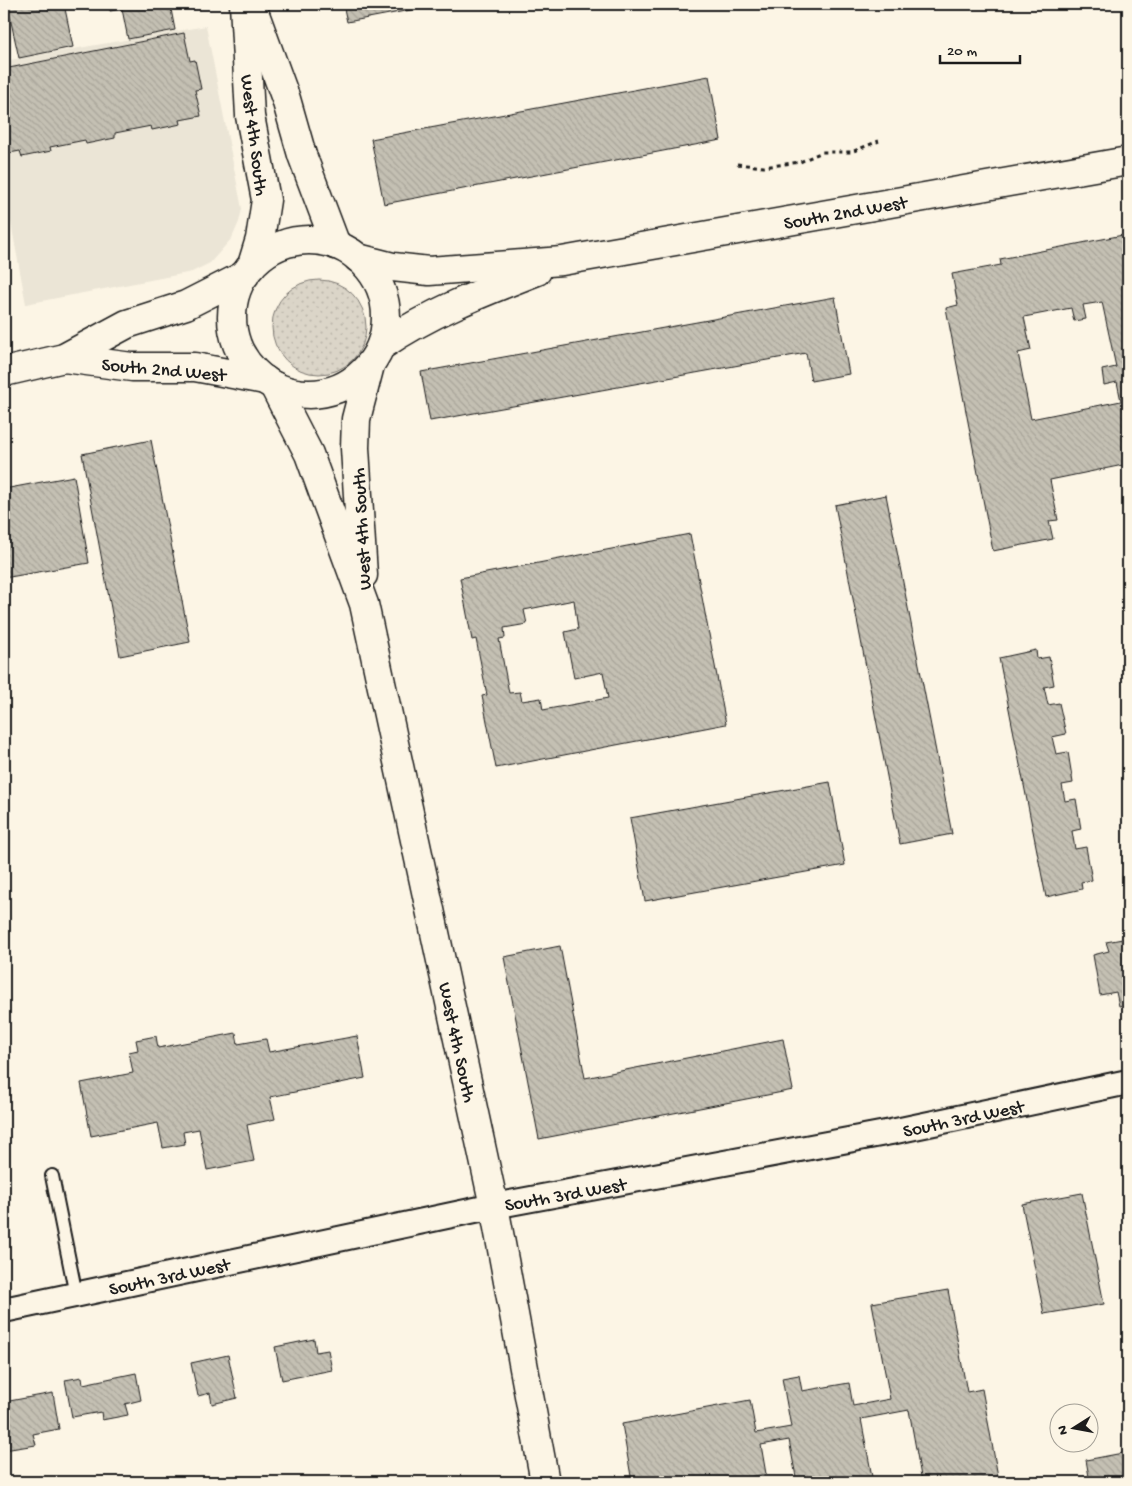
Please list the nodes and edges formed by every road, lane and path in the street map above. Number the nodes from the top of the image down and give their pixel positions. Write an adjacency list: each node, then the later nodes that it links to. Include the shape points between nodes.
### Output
1 (244, 4): 8 (main road, West 4th South, via 250,116 266,200 260,239)
2 (252, 4): 6 (main road, West 4th South, via 302,155)
3 (879, 141): 5 (path, via 851,152 822,152 800,162 764,167)
4 (1128, 161): 7 (main road, South 2nd West)
5 (737, 164)
6 (347, 251): 7 (main road, South 2nd West, via 393,267 429,271); 8 (main road, via 314,240 290,242 270,251); 9 (main road, via 374,276 383,298 386,322)
7 (562, 261): 9 (main road, South 2nd West, via 435,314 403,331)
8 (248, 270): 10 (main road, South 2nd West, via 186,305 127,324); 12 (main road, via 236,293 232,312 234,332 250,367)
9 (375, 355): 12 (main road, via 355,380 336,390 294,393); 13 (main road, West 4th South, via 356,418)
10 (64, 358): 11 (main road, South 2nd West); 12 (main road, South 2nd West, via 132,367 195,367)
11 (4, 372)
12 (269, 383): 13 (main road, West 4th South, via 309,454)
13 (364, 604): 16 (main road, West 4th South)
14 (1128, 1082): 16 (street, South 3rd West, via 891,1132)
15 (52, 1176): 17 (lane)
16 (494, 1206): 17 (street, South 3rd West); 19 (main road, West 4th South)
17 (76, 1295): 18 (street, South 3rd West)
18 (4, 1310)
19 (546, 1482)

